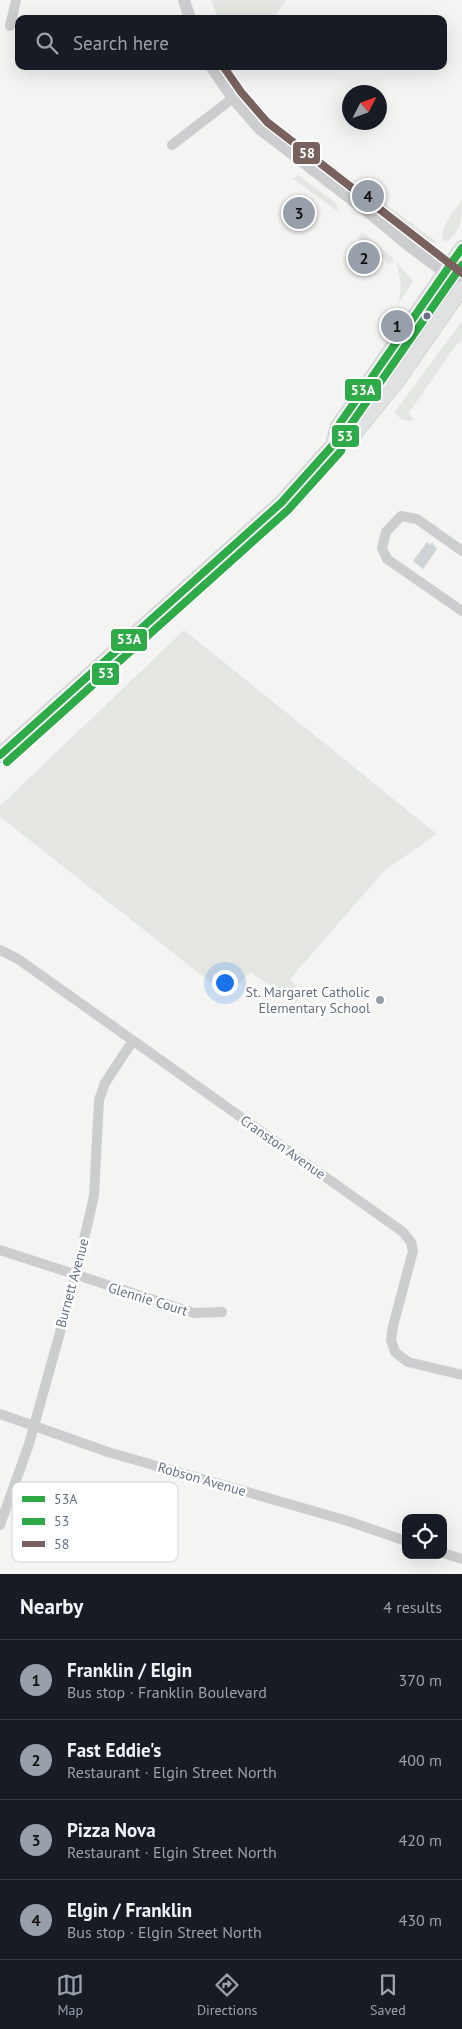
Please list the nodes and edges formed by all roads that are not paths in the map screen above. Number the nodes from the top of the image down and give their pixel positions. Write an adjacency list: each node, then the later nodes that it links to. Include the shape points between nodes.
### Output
1 (16, 0): 4 (street)
2 (184, 0): 3 (street)
3 (189, 15)
4 (10, 26)
5 (214, 70): 6 (street)
6 (233, 98): 7 (street); 9 (street, via 260,129)
7 (172, 145)
8 (462, 248): 9 (main road)
9 (445, 272): 10 (street); 11 (main road, via 338,426)
10 (462, 286): 11 (main road, via 398,380 352,437)
11 (333, 445): 14 (main road, via 281,503)
12 (462, 551): 13 (street, via 417,519 401,516 386,532 382,548 388,559)
13 (462, 611)
14 (0, 755)
15 (0, 950): 16 (street, Cranston Avenue, via 18,959)
16 (132, 1042): 18 (street, Burnett Avenue, via 105,1083 99,1100 94,1196); 20 (street, Cranston Avenue, via 403,1232 413,1251 393,1326 391,1340 395,1352 408,1362)
17 (0, 1250): 18 (street)
18 (76, 1274): 19 (street, Glennie Court, via 194,1313); 22 (street, Burnett Avenue)
19 (222, 1312)
20 (462, 1375)
21 (0, 1414): 22 (street, Robson Avenue)
22 (33, 1425): 23 (street, Burnett Avenue); 26 (street, Robson Avenue, via 108,1452)
23 (16, 1482)
24 (12, 1493): 25 (street, Burnett Avenue)
25 (0, 1525)
26 (402, 1540)
27 (447, 1554): 28 (street)
28 (462, 1559)

